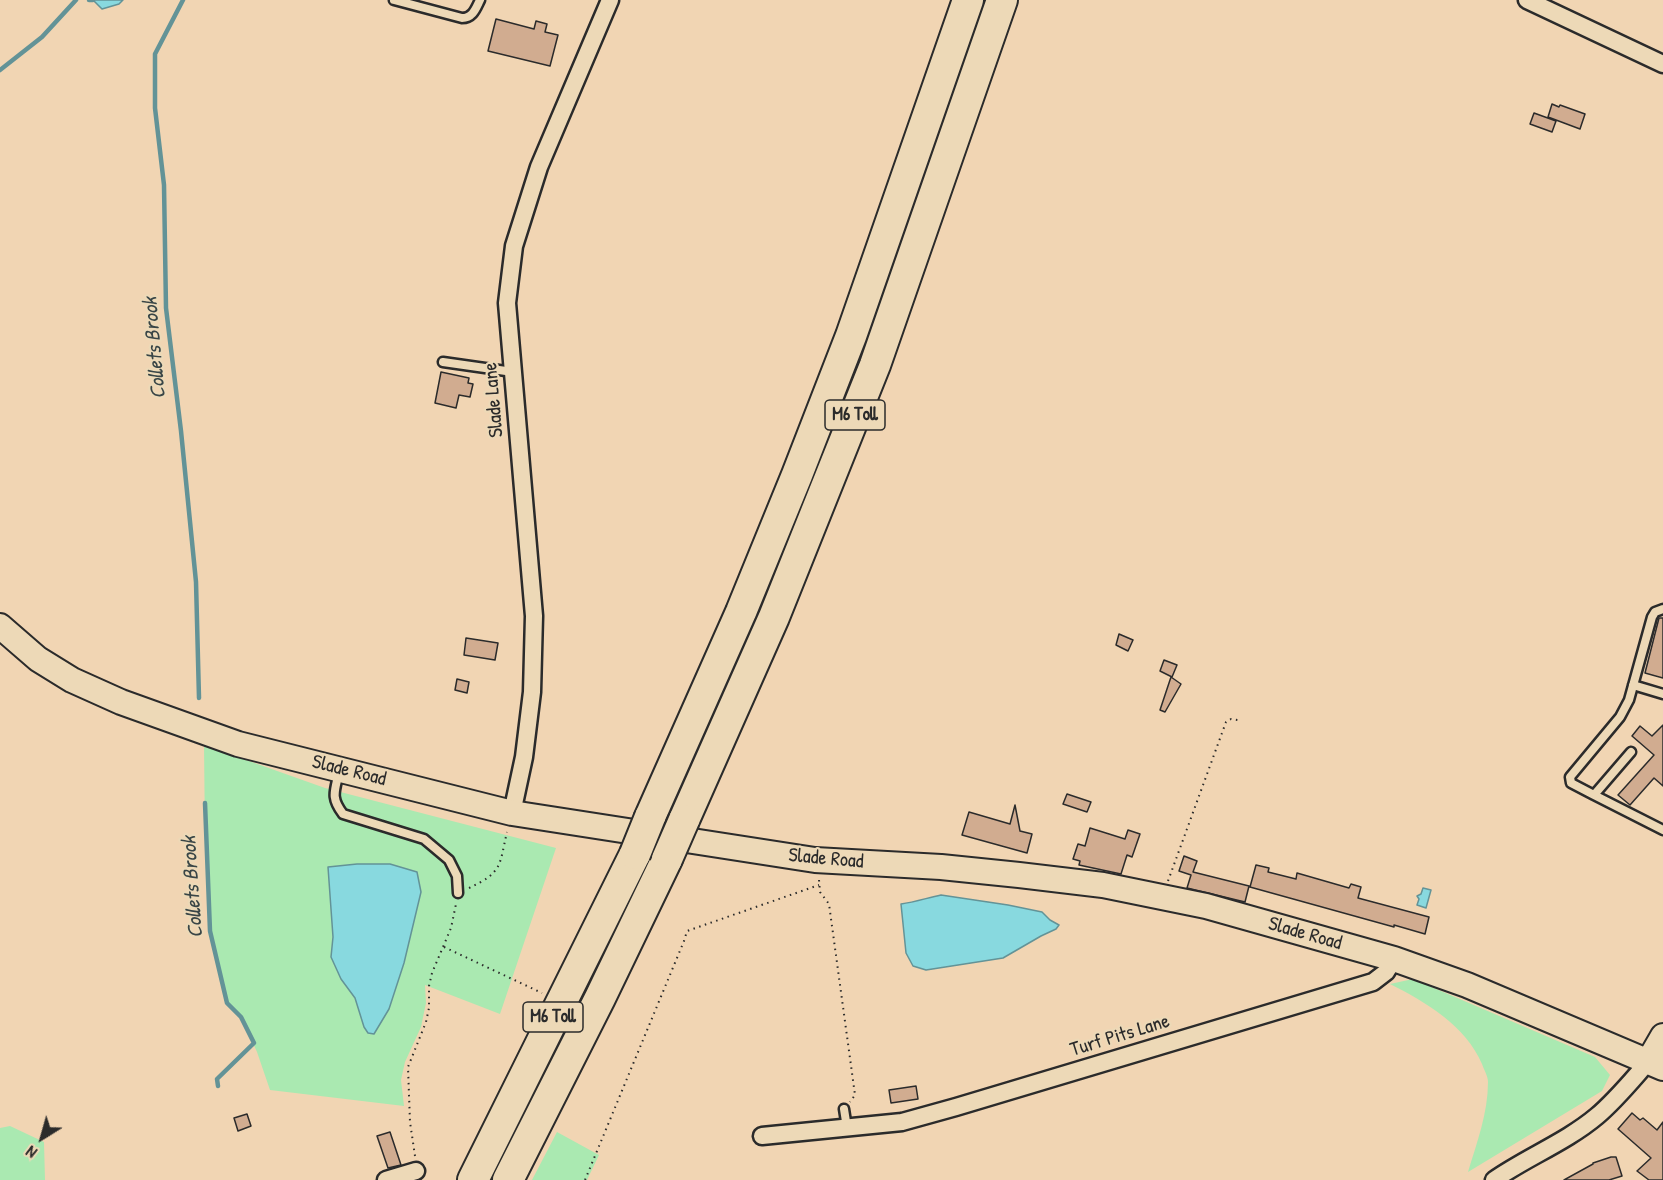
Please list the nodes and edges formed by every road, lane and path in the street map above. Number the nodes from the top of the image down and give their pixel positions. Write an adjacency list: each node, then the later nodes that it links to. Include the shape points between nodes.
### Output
1 (394, 0): 2 (lane, via 468,18)
2 (480, 0)
3 (610, 0): 9 (street, Slade Lane, via 539,167 514,246 507,303)
4 (968, 0): 34 (highway, M6 Toll, bridge, via 851,336 741,612 634,854)
5 (1002, 0): 35 (highway, M6 Toll, bridge, via 875,364 774,617 667,859)
6 (1527, 0): 7 (street)
7 (1663, 64)
8 (443, 362): 9 (lane)
9 (513, 372): 18 (street, Slade Lane, via 534,616 532,692)
10 (1663, 609): 12 (lane, via 1652,617)
11 (0, 626): 16 (main road, Slade Road, via 38,659 72,680 121,702 238,744)
12 (1633, 685): 13 (lane); 17 (lane, via 1620,717 1569,779)
13 (1663, 694)
14 (1238, 720): 23 (path, via 1227,722)
15 (1631, 752): 17 (lane)
16 (340, 769): 18 (main road, Slade Road); 22 (lane, via 334,795 343,814 424,840 450,860 457,876)
17 (1594, 795): 19 (lane)
18 (512, 813): 22 (path, via 500,865 489,877); 23 (main road, Slade Road, via 815,860 1019,875)
19 (1663, 830)
20 (819, 885): 36 (path, via 687,931)
21 (820, 892): 29 (path, via 830,904 855,1095)
22 (458, 893): 24 (path)
23 (1162, 897): 25 (main road, Slade Road)
24 (444, 946): 26 (path); 32 (path, via 430,979 426,1022 408,1067)
25 (1394, 959): 28 (main road, Slade Road, via 1467,985); 30 (street, Turf Pits Lane, via 1373,982 902,1122)
26 (537, 991)
27 (1663, 1036): 28 (main road)
28 (1656, 1065): 37 (street, via 1630,1083 1596,1116)
29 (844, 1109): 30 (lane)
30 (847, 1128): 31 (street, Turf Pits Lane)
31 (762, 1136)
32 (417, 1171): 33 (street)
33 (386, 1180)
34 (473, 1180)
35 (508, 1180)
36 (585, 1180)
37 (1494, 1180)

